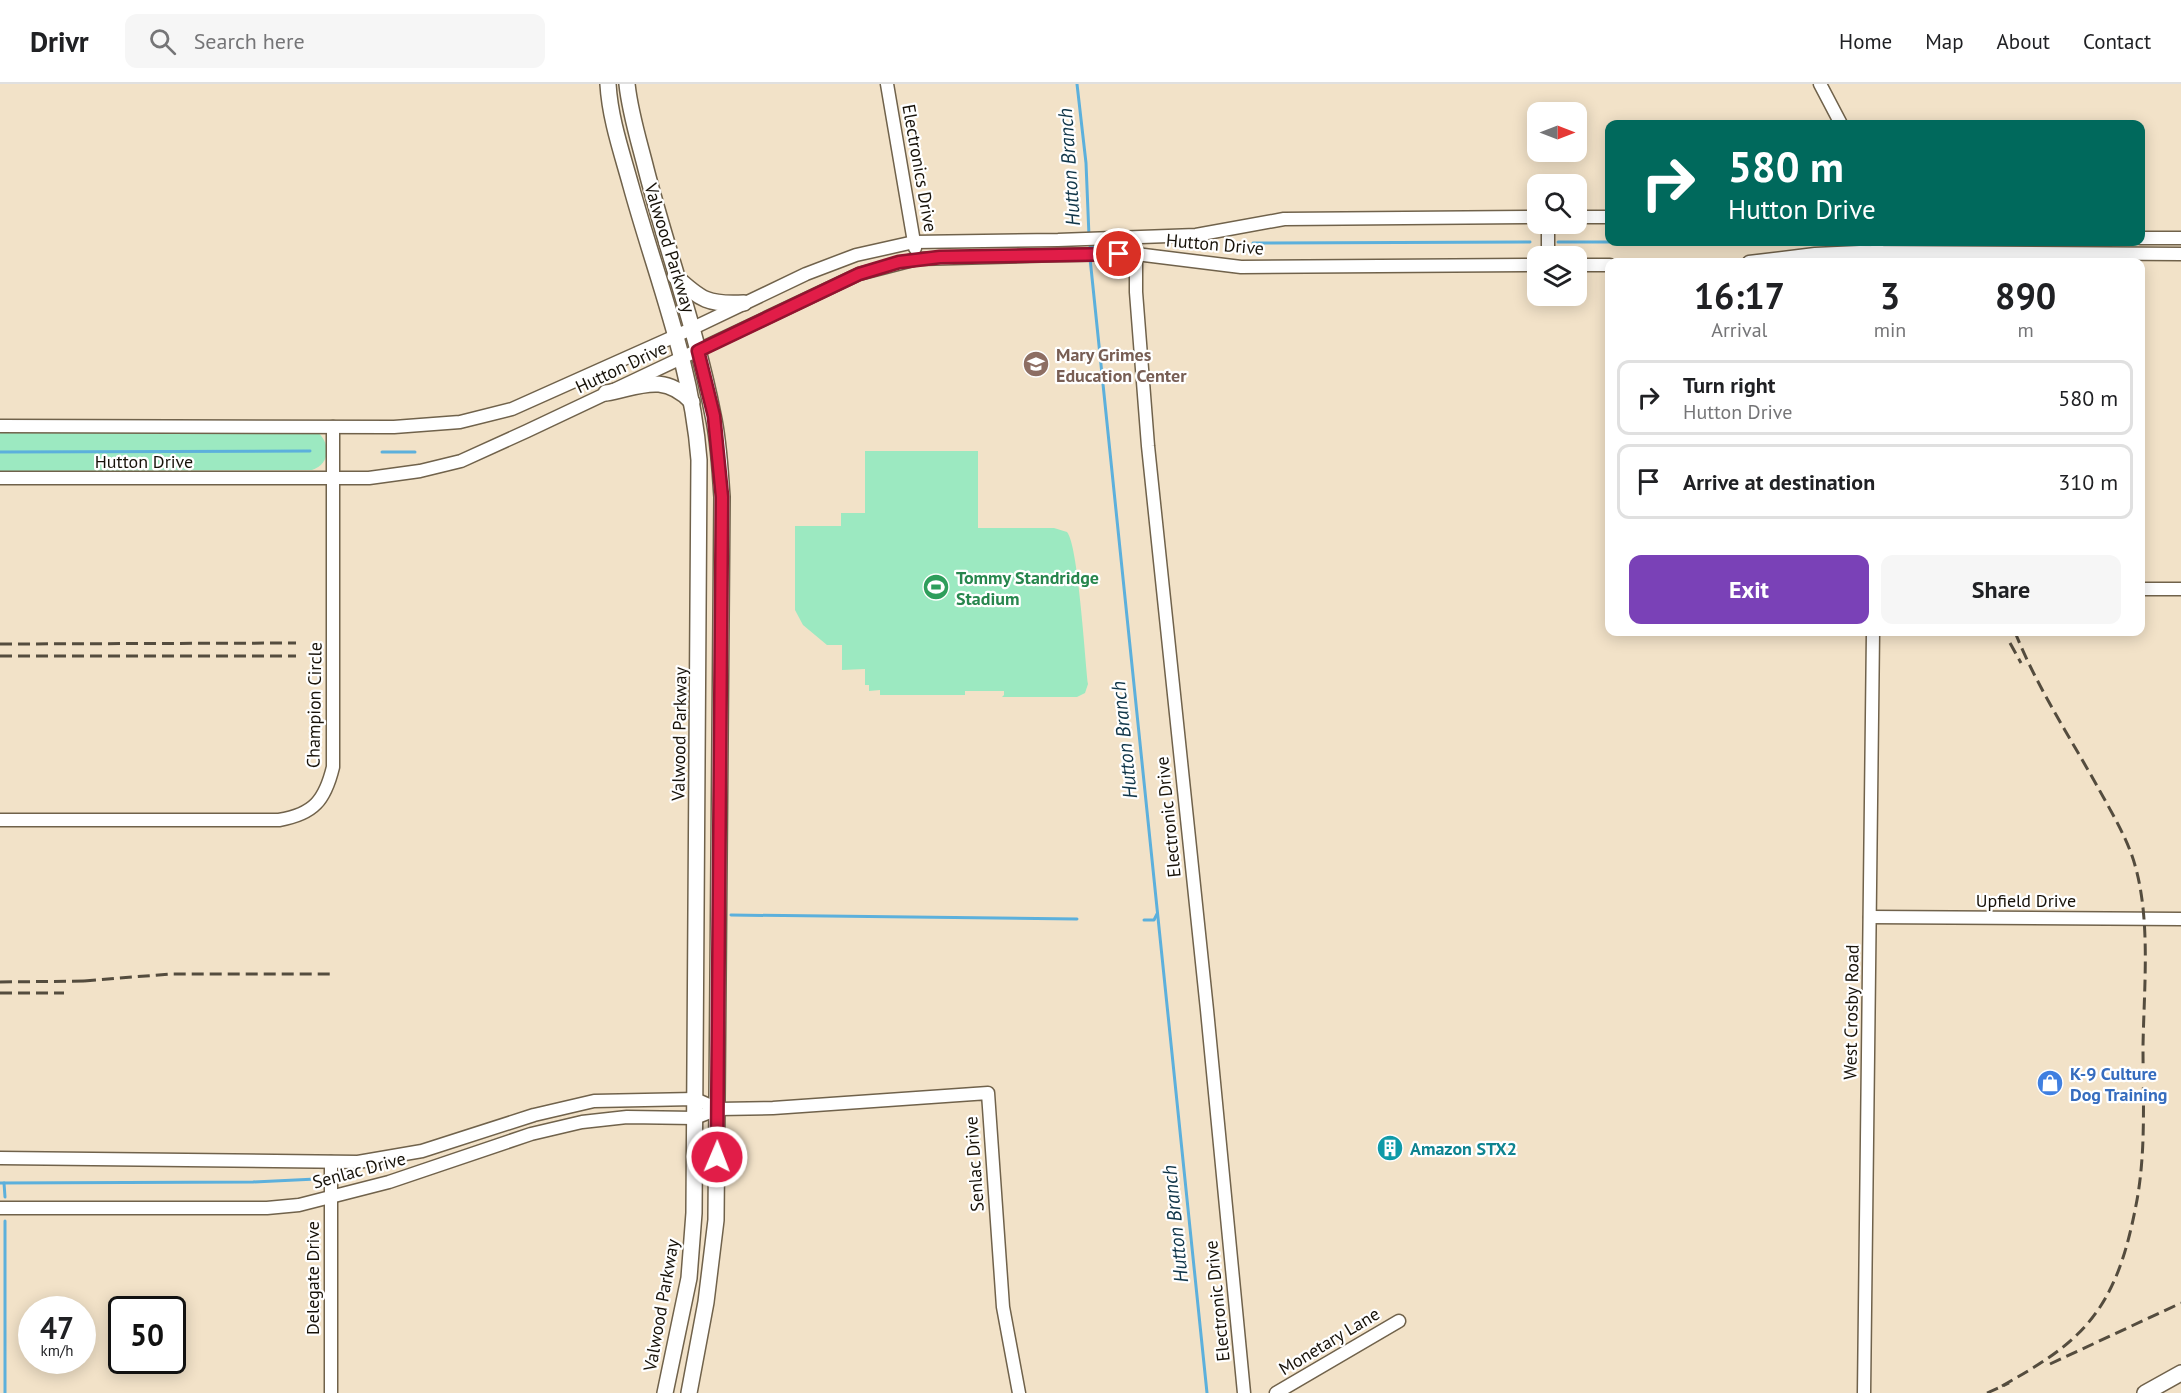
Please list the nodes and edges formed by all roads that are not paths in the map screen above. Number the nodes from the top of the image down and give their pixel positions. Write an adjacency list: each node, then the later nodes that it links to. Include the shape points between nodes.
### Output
1 (608, 84): 27 (main road, Valwood Parkway, via 619,144)
2 (627, 84): 24 (main road, Valwood Parkway)
3 (887, 84): 13 (street, Electronics Drive)
4 (1820, 84): 5 (street)
5 (1839, 120)
6 (1527, 217): 9 (street, Hutton Drive, via 1284,219 1196,235)
7 (1587, 217): 8 (street)
8 (1605, 217)
9 (1135, 238): 13 (street, Hutton Drive); 16 (street, Electronic Drive)
10 (2145, 238): 11 (street)
11 (2163, 238): 12 (street); 17 (street)
12 (2181, 238)
13 (914, 242): 20 (street, Electronics Drive); 25 (street, Hutton Drive, via 856,255)
14 (2031, 248): 15 (street); 17 (street)
15 (1877, 252): 19 (street)
16 (1136, 254): 20 (street, Hutton Drive); 21 (street, Hutton Drive, via 1241,267); 63 (street, Electronic Drive, via 1148,446)
17 (2162, 254): 18 (street)
18 (2181, 254)
19 (1782, 258)
20 (917, 259): 28 (street, Hutton Drive, via 859,274)
21 (1527, 265)
22 (1587, 265): 23 (street)
23 (1605, 265)
24 (675, 276): 25 (main road, via 707,301); 26 (main road, Valwood Parkway)
25 (744, 303): 26 (street, Hutton Drive)
26 (691, 329): 27 (street, Hutton Drive); 28 (main road, Valwood Parkway)
27 (676, 335): 29 (main road, Valwood Parkway); 33 (street, Hutton Drive, via 512,409 460,422)
28 (698, 351): 29 (street, Hutton Drive); 38 (main road, Valwood Parkway, via 714,416 720,462)
29 (682, 358): 30 (street, Hutton Drive); 31 (main road, Valwood Parkway)
30 (606, 393): 31 (main road, via 657,383 670,385); 35 (street, Hutton Drive, via 461,460 420,471)
31 (692, 402): 39 (main road, Valwood Parkway, via 699,460)
32 (0, 426): 33 (street, Hutton Drive)
33 (333, 427): 35 (street, Champion Circle)
34 (0, 478): 35 (street, Hutton Drive)
35 (333, 479): 41 (street, Champion Circle, via 333,767 328,788 318,804 297,817 279,819)
36 (2145, 589): 37 (street)
37 (2181, 589)
38 (721, 633): 39 (main road); 43 (main road, Valwood Parkway)
39 (699, 634): 42 (main road, Valwood Parkway)
40 (1874, 636): 44 (street, West Crosby Road)
41 (0, 820)
42 (697, 899): 43 (main road); 46 (main road, Valwood Parkway)
43 (719, 899): 47 (main road, Valwood Parkway)
44 (1870, 917): 45 (street, Upfield Drive); 65 (street, West Crosby Road)
45 (2181, 919)
46 (695, 1099): 47 (street, Senlac Drive); 48 (street, Senlac Drive, via 594,1101); 49 (main road, Valwood Parkway)
47 (718, 1109): 49 (street, Senlac Drive); 56 (main road, Valwood Parkway); 62 (street, Senlac Drive, via 988,1093 1003,1307)
48 (525, 1118): 50 (street); 52 (street, Senlac Drive, via 422,1151 358,1162)
49 (695, 1118): 50 (street, Senlac Drive, via 627,1117); 55 (main road, Valwood Parkway)
50 (531, 1134): 53 (street, Senlac Drive)
51 (0, 1158): 52 (street, Senlac Drive)
52 (331, 1162): 53 (street, Delegate Drive)
53 (330, 1198): 54 (street, Senlac Drive, via 267,1208); 59 (street, Delegate Drive)
54 (0, 1208)
55 (691, 1261): 56 (main road); 60 (main road, Valwood Parkway)
56 (712, 1263): 61 (main road, Valwood Parkway)
57 (1399, 1321): 64 (street, Monetary Lane)
58 (2181, 1373): 66 (main road)
59 (331, 1393)
60 (665, 1393)
61 (689, 1393)
62 (1019, 1393)
63 (1244, 1393)
64 (1276, 1393)
65 (1864, 1393)
66 (2145, 1393)

